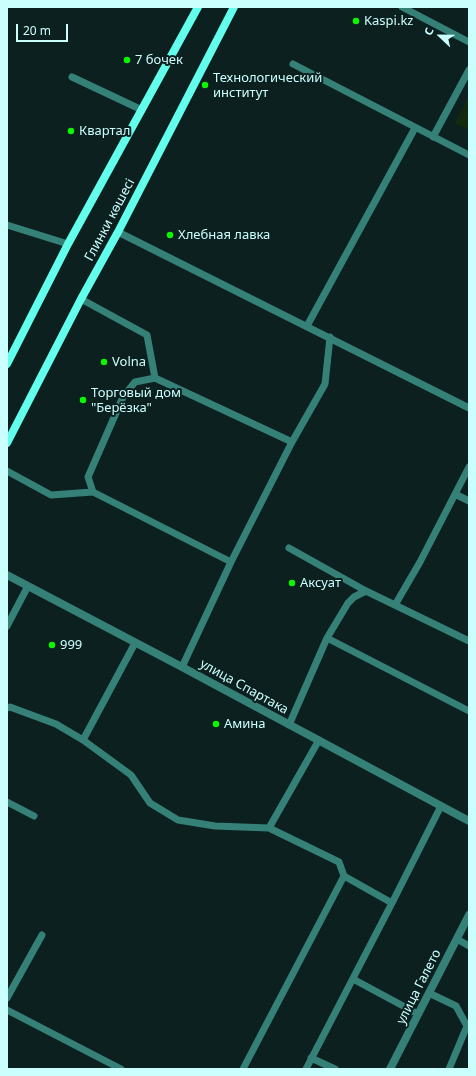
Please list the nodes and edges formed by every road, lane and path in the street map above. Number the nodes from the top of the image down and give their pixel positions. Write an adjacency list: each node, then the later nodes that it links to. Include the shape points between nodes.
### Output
1 (198, 7): 8 (main road, Глинки көшесі)
2 (234, 7): 13 (main road, Глинки көшесі)
3 (402, 7): 4 (lane)
4 (469, 42)
5 (293, 64): 9 (lane)
6 (469, 70): 10 (lane)
7 (72, 76): 8 (lane)
8 (142, 110): 14 (main road, Глинки көшесі)
9 (415, 128): 10 (lane); 16 (lane)
10 (433, 137): 11 (lane)
11 (469, 155)
12 (7, 225): 14 (lane)
13 (118, 232): 15 (main road, Глинки көшесі); 16 (lane)
14 (68, 244): 18 (main road, Глинки көшесі)
15 (81, 299): 19 (lane, via 147,335); 22 (main road, Глинки көшесі)
16 (307, 326): 17 (lane)
17 (330, 337): 20 (lane); 21 (lane, via 325,384)
18 (7, 364)
19 (155, 378): 21 (lane); 25 (lane, via 135,382 123,397 88,477)
20 (469, 408)
21 (292, 442): 29 (lane)
22 (7, 443)
23 (469, 467): 26 (lane)
24 (7, 471): 25 (lane, via 51,495)
25 (93, 492): 29 (lane)
26 (455, 494): 27 (lane); 33 (lane)
27 (469, 502)
28 (289, 548): 32 (lane)
29 (231, 562): 38 (lane)
30 (7, 575): 31 (street, улица Спартака)
31 (28, 586): 34 (lane); 37 (street, улица Спартака)
32 (366, 591): 33 (lane); 35 (lane, via 348,603)
33 (395, 605): 36 (lane)
34 (7, 626)
35 (327, 638): 40 (lane); 41 (lane)
36 (469, 641)
37 (135, 643): 38 (street, улица Спартака); 42 (lane)
38 (182, 667): 41 (street, улица Спартака)
39 (7, 708): 42 (lane, via 56,724)
40 (469, 711)
41 (289, 725): 43 (street, улица Спартака)
42 (83, 740): 48 (lane, via 131,775 150,804 178,820 215,826)
43 (319, 740): 45 (street, улица Спартака); 48 (lane)
44 (7, 802): 46 (lane)
45 (441, 806): 47 (street, улица Спартака); 50 (lane)
46 (34, 816)
47 (469, 821)
48 (269, 828): 49 (lane, via 339,862)
49 (344, 876): 50 (lane); 62 (lane)
50 (392, 903): 55 (lane)
51 (469, 915): 53 (street, улица Галето)
52 (42, 935): 57 (lane)
53 (457, 939): 54 (lane); 56 (street, улица Галето)
54 (469, 946)
55 (353, 979): 59 (lane); 60 (lane)
56 (429, 993): 59 (street, улица Галето); 66 (lane, via 456,1006 467,1026)
57 (7, 998)
58 (7, 1010): 61 (lane)
59 (418, 1014): 65 (street, улица Галето)
60 (311, 1058): 63 (lane); 64 (lane)
61 (121, 1069)
62 (243, 1069)
63 (306, 1069)
64 (335, 1069)
65 (390, 1069)
66 (449, 1069)

